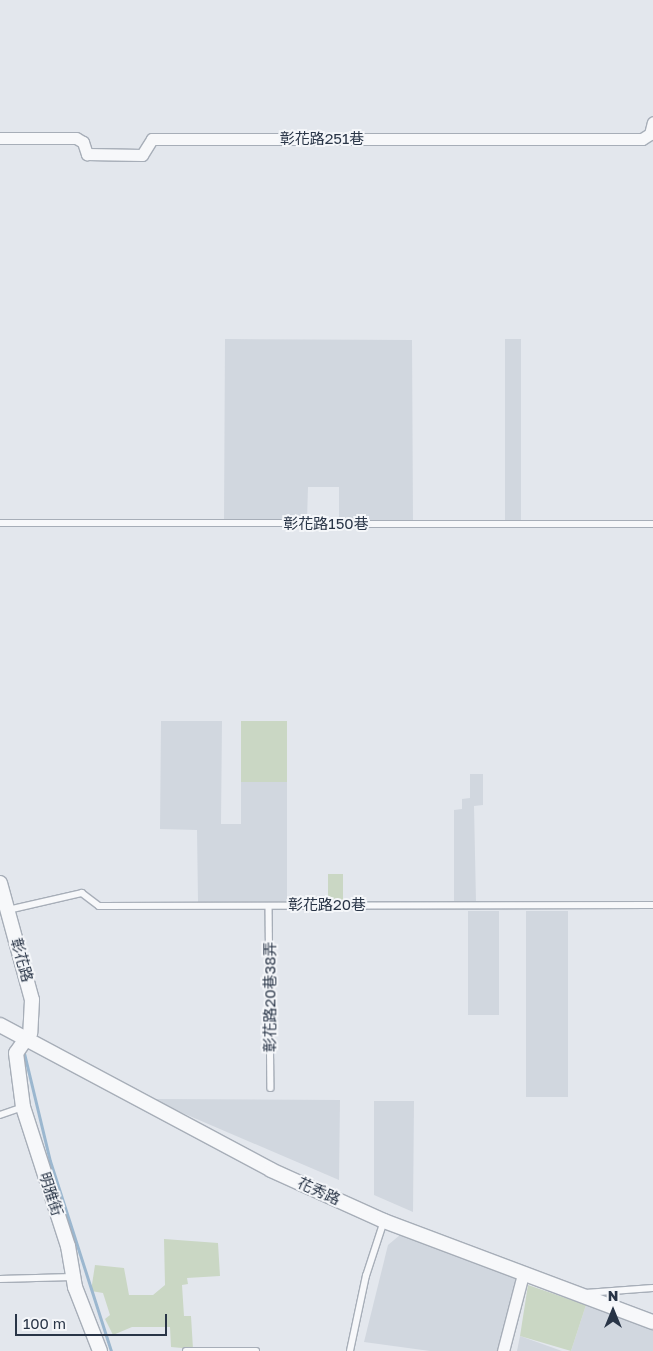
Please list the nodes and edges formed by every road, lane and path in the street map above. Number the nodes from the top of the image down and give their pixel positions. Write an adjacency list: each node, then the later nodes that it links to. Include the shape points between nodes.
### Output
1 (653, 122): 2 (street, 彰花路251巷, via 650,134 642,139 152,139 142,156 87,154 84,142 76,138)
2 (0, 138)
3 (0, 523): 4 (lane, 彰花路150巷)
4 (653, 524)
5 (0, 883): 8 (street, 彰花路)
6 (653, 905): 7 (lane, 彰花路20巷)
7 (269, 906): 8 (lane, 彰花路20巷, via 99,906 82,893); 11 (lane, 彰花路20巷38弄)
8 (8, 910): 10 (street, 彰花路, via 32,993 30,1033)
9 (0, 1025): 10 (street, 花秀路)
10 (25, 1037): 12 (street, 明雅街, via 16,1053); 14 (street, 花秀路, via 271,1170)
11 (271, 1088)
12 (23, 1107): 13 (lane); 17 (street, 明雅街, via 68,1246)
13 (0, 1115)
14 (384, 1221): 15 (street, 花秀路); 24 (lane)
15 (523, 1274): 19 (street, 花秀路); 25 (street)
16 (0, 1278): 17 (lane)
17 (72, 1278): 21 (street, 明雅街)
18 (653, 1288): 19 (lane, via 606,1288)
19 (578, 1294): 20 (street, 花秀路)
20 (653, 1322)
21 (100, 1351)
22 (186, 1351): 23 (lane)
23 (256, 1351)
24 (350, 1351)
25 (503, 1351)

